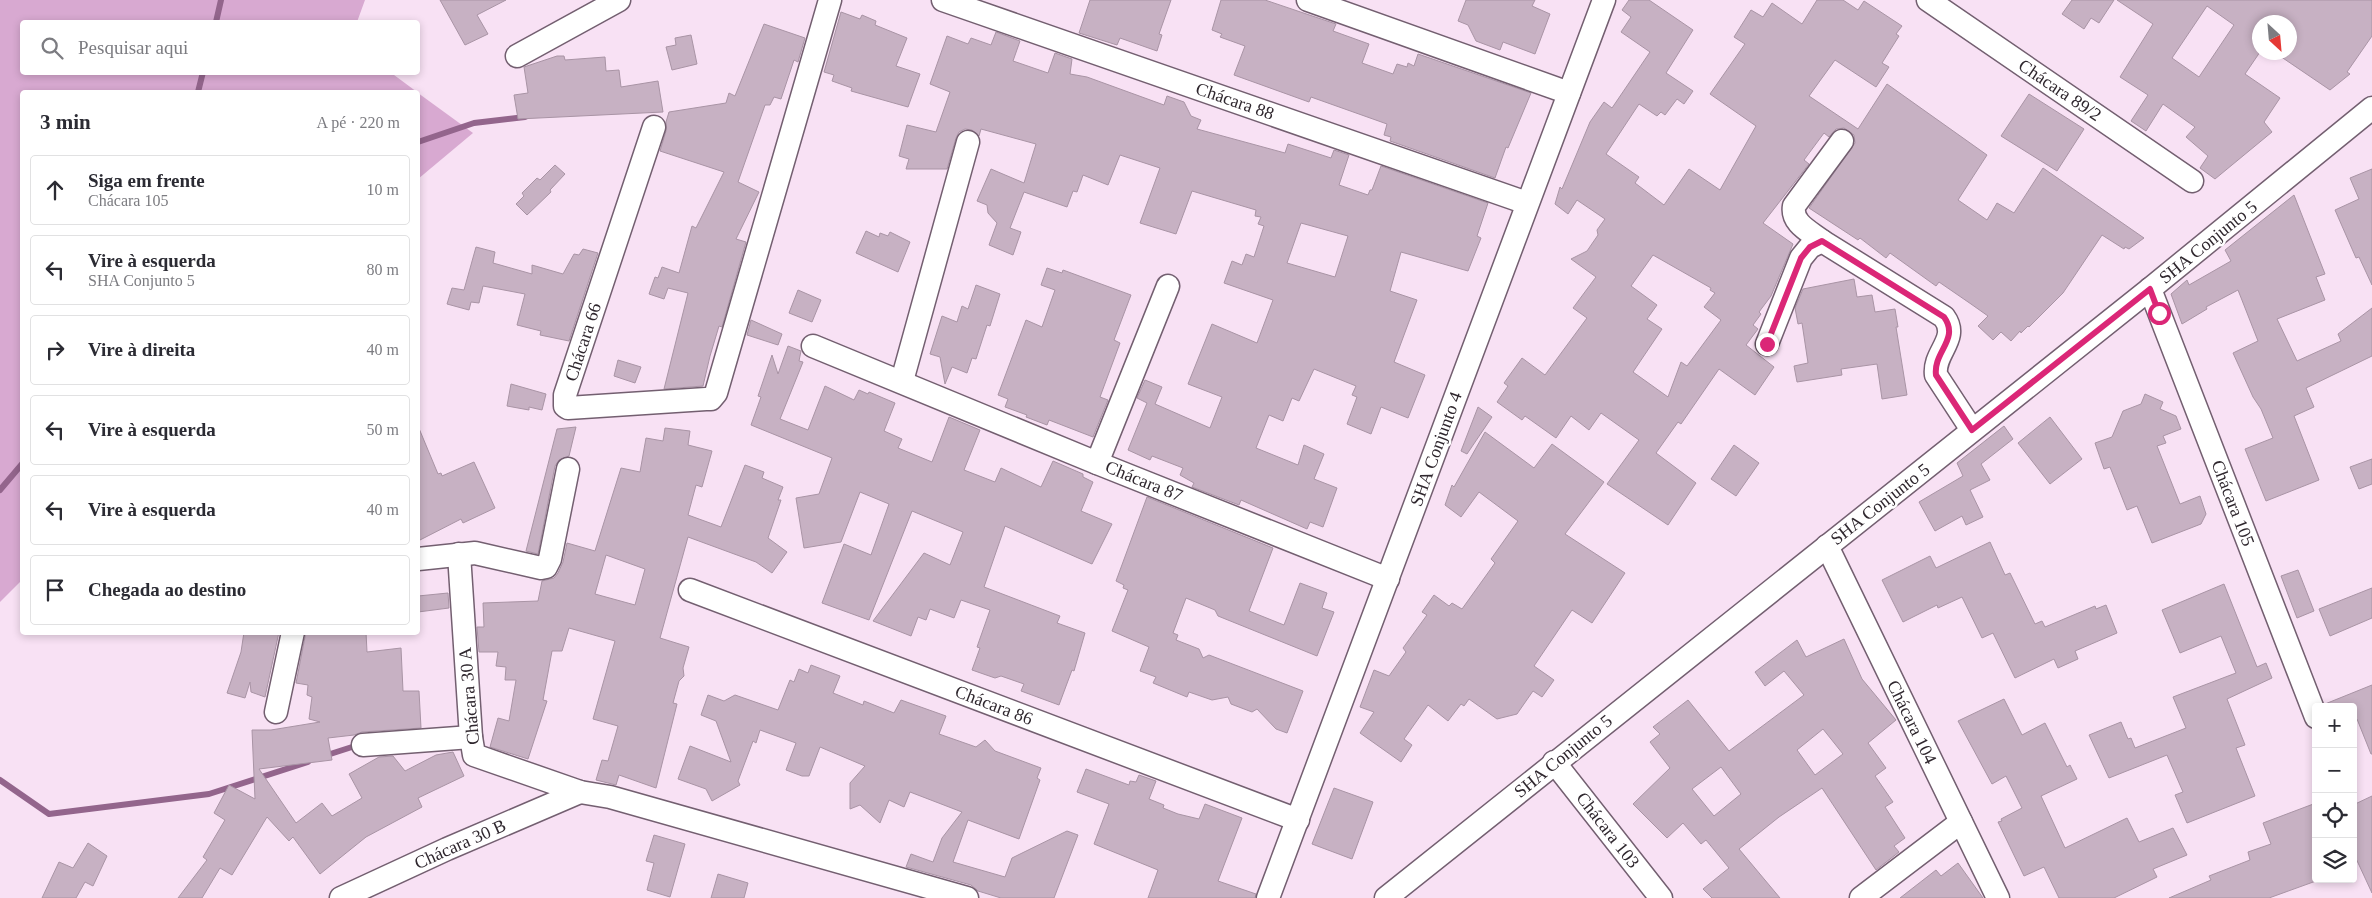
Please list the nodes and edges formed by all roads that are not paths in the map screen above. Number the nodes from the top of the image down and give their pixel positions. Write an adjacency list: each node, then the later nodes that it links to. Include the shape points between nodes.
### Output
1 (619, 0): 7 (street)
2 (830, 0): 10 (street, Chácara 66, via 714,396 572,409 565,406 565,395)
3 (944, 0): 14 (street, Chácara 88)
4 (1308, 0): 8 (street)
5 (1604, 0): 8 (street, SHA Conjunto 4)
6 (1928, 0): 13 (street, Chácara 89/2)
7 (517, 56)
8 (1569, 93): 14 (street, SHA Conjunto 4)
9 (2372, 108): 17 (street, SHA Conjunto 5)
10 (654, 127)
11 (1842, 141): 15 (street, via 1794,206 1792,214 1796,221)
12 (968, 142): 20 (street)
13 (2192, 181)
14 (1527, 203): 27 (street, SHA Conjunto 4)
15 (1822, 241): 18 (street, via 1810,247 1801,258); 21 (street, via 1944,317 1950,325 1950,334 1935,366 1936,375)
16 (1168, 286): 22 (street)
17 (2150, 289): 21 (street, SHA Conjunto 5); 30 (street, Chácara 105)
18 (1767, 344)
19 (813, 346): 20 (street, Chácara 87)
20 (902, 381): 22 (street, Chácara 87)
21 (1972, 430): 24 (street, SHA Conjunto 5)
22 (1097, 463): 27 (street, Chácara 87)
23 (568, 469): 25 (street, via 546,567 475,553)
24 (1827, 546): 34 (street, SHA Conjunto 5); 37 (street, Chácara 104)
25 (459, 554): 26 (street); 32 (street, Chácara 30 A)
26 (420, 559)
27 (1388, 579): 36 (street, SHA Conjunto 4)
28 (690, 590): 36 (street, Chácara 86)
29 (292, 635): 31 (street)
30 (2312, 707)
31 (276, 712)
32 (471, 737): 33 (street); 35 (street, Chácara 30 A, via 472,750 479,758)
33 (363, 745)
34 (1554, 762): 41 (street, SHA Conjunto 5); 42 (street, Chácara 103)
35 (580, 792): 38 (street, Chácara 30 B); 39 (street, via 610,797)
36 (1298, 820): 40 (street, SHA Conjunto 4)
37 (1962, 822): 43 (street); 44 (street, Chácara 104)
38 (341, 898)
39 (966, 898)
40 (1268, 898)
41 (1386, 898)
42 (1661, 898)
43 (1861, 898)
44 (1998, 898)

